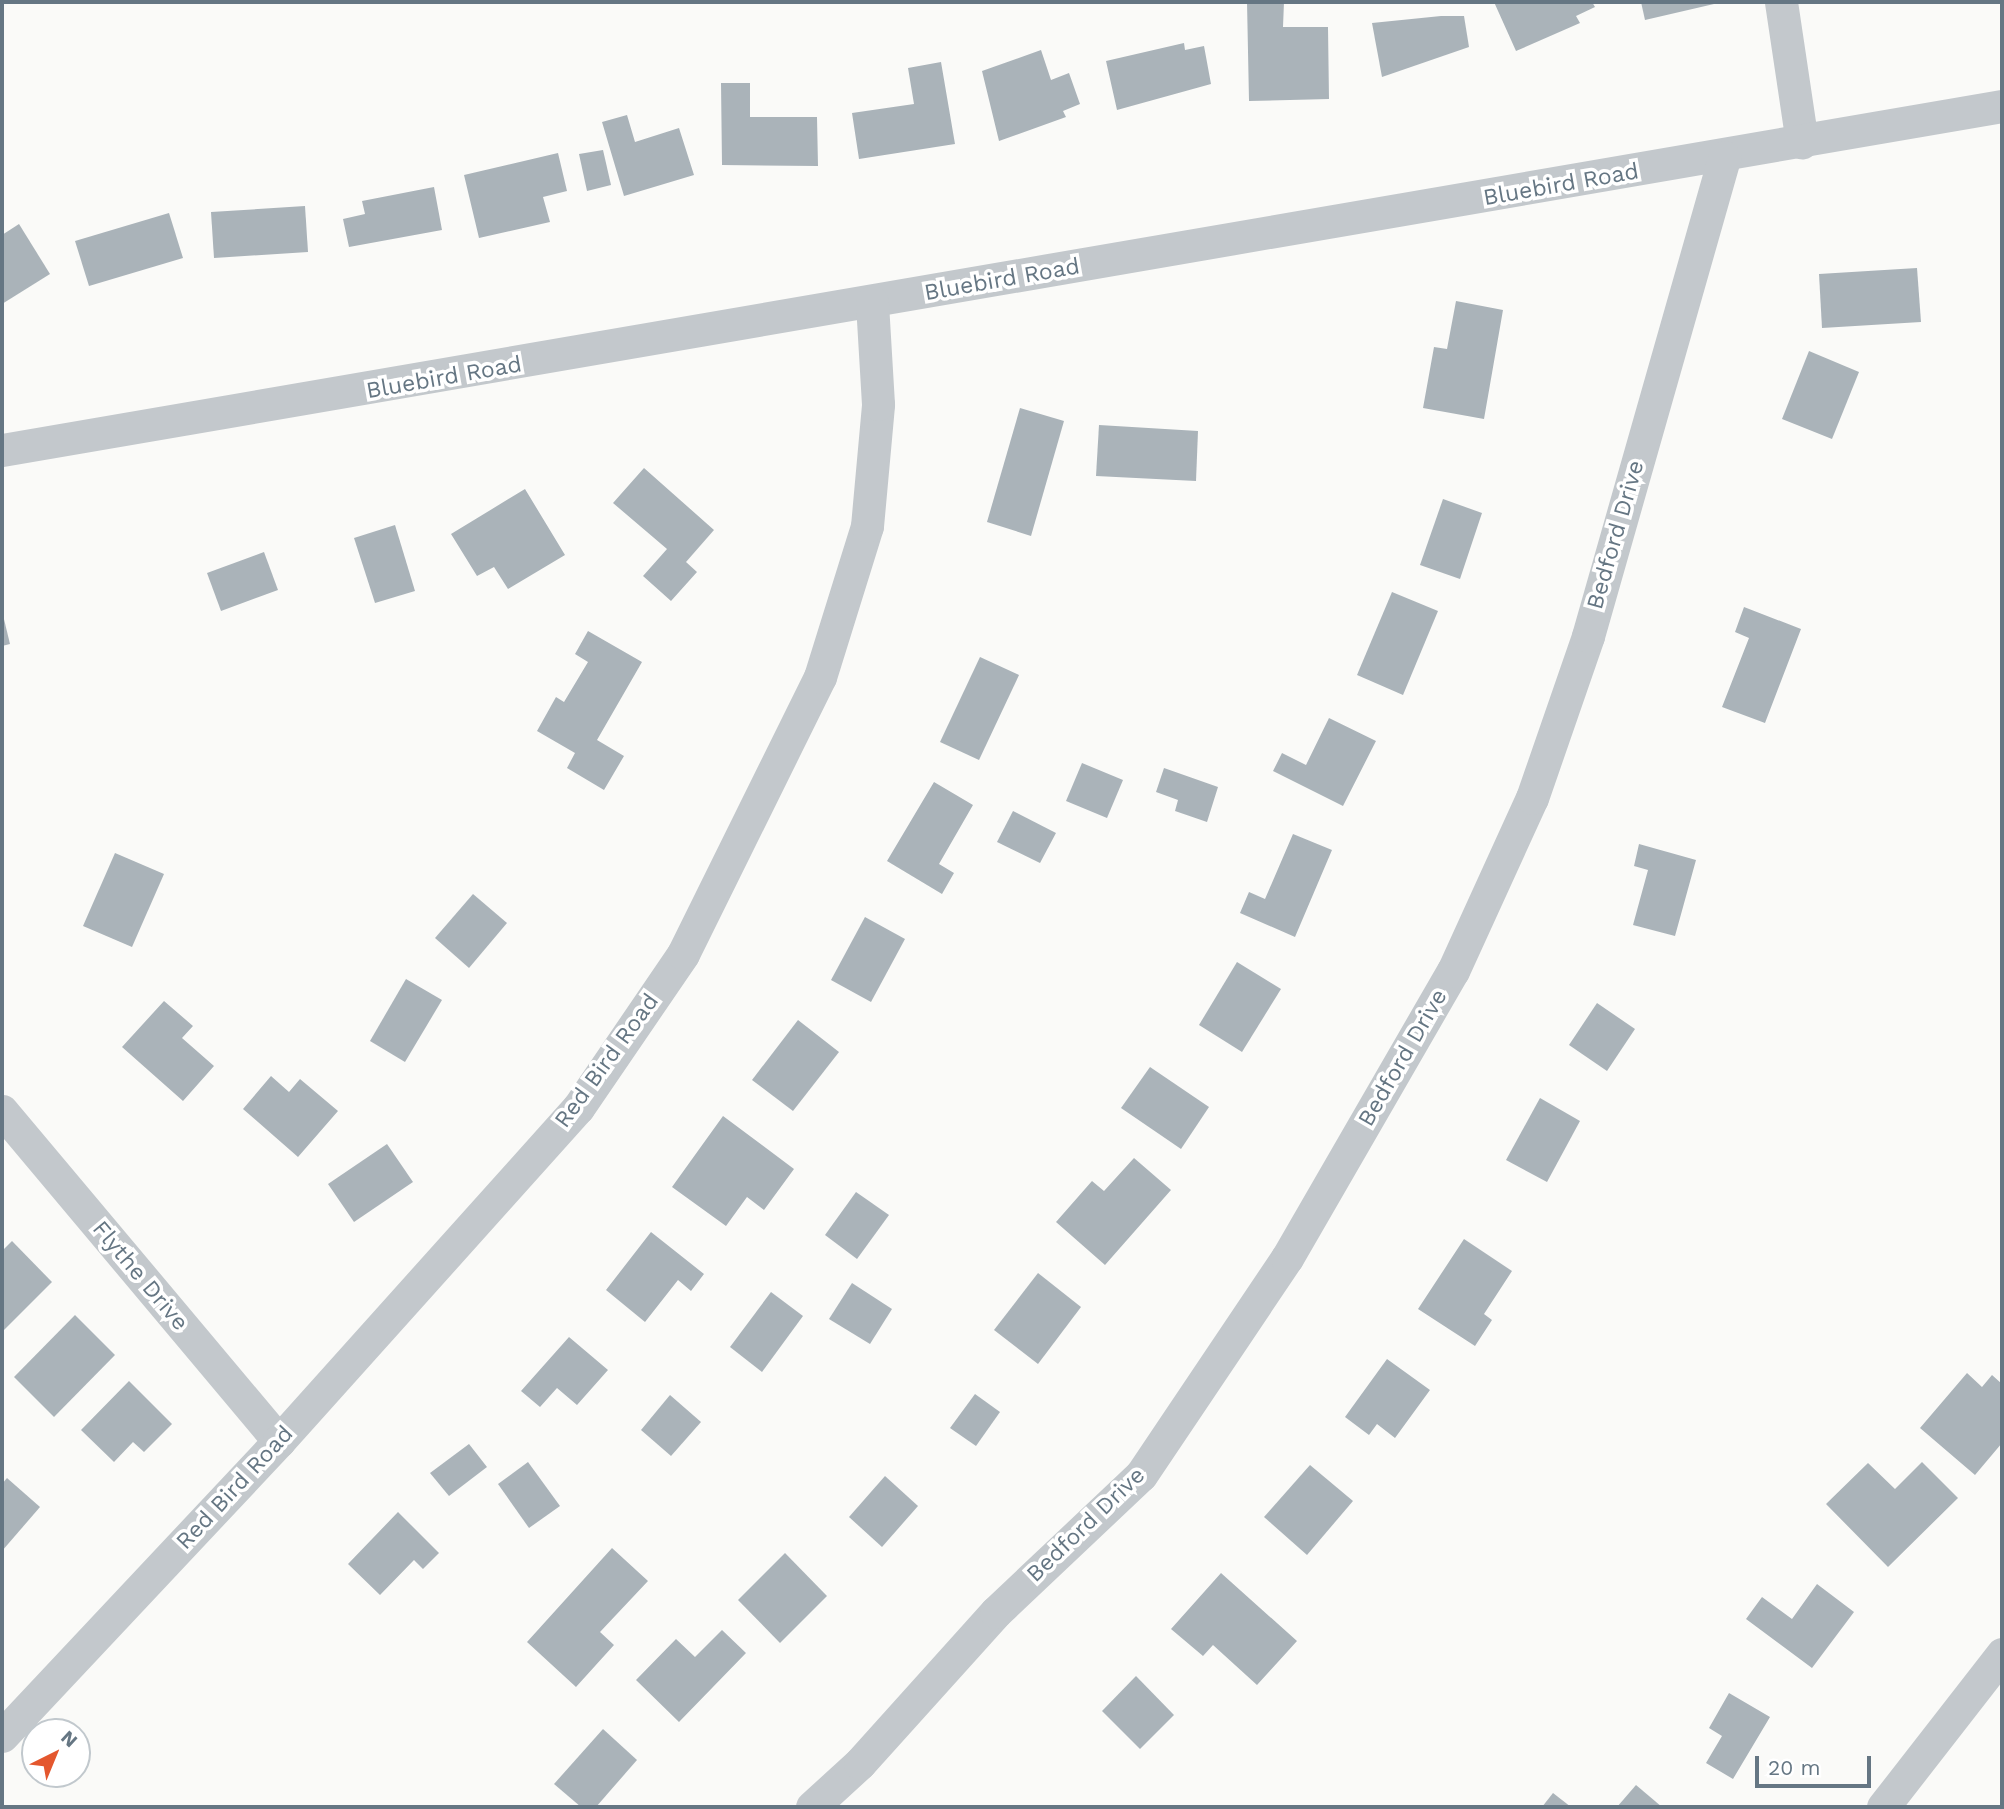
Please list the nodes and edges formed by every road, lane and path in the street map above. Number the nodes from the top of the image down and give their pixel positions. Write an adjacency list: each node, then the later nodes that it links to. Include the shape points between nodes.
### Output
1 (1782, 2): 3 (street)
2 (2002, 106): 3 (street, Bluebird Road)
3 (1802, 142): 4 (street, Bluebird Road)
4 (1724, 157): 5 (street, Bluebird Road); 11 (street, Bedford Drive, via 1588,636 1532,798 1453,971 1287,1258 1141,1475 996,1612 860,1763)
5 (872, 302): 6 (street, Bluebird Road); 8 (street, Red Bird Road, via 878,404 867,526 820,677 683,954 578,1108)
6 (2, 450)
7 (2, 1111): 8 (street, Flythe Drive)
8 (279, 1441): 10 (street, Red Bird Road)
9 (2002, 1654): 12 (street)
10 (2, 1736)
11 (812, 1807)
12 (1883, 1807)

